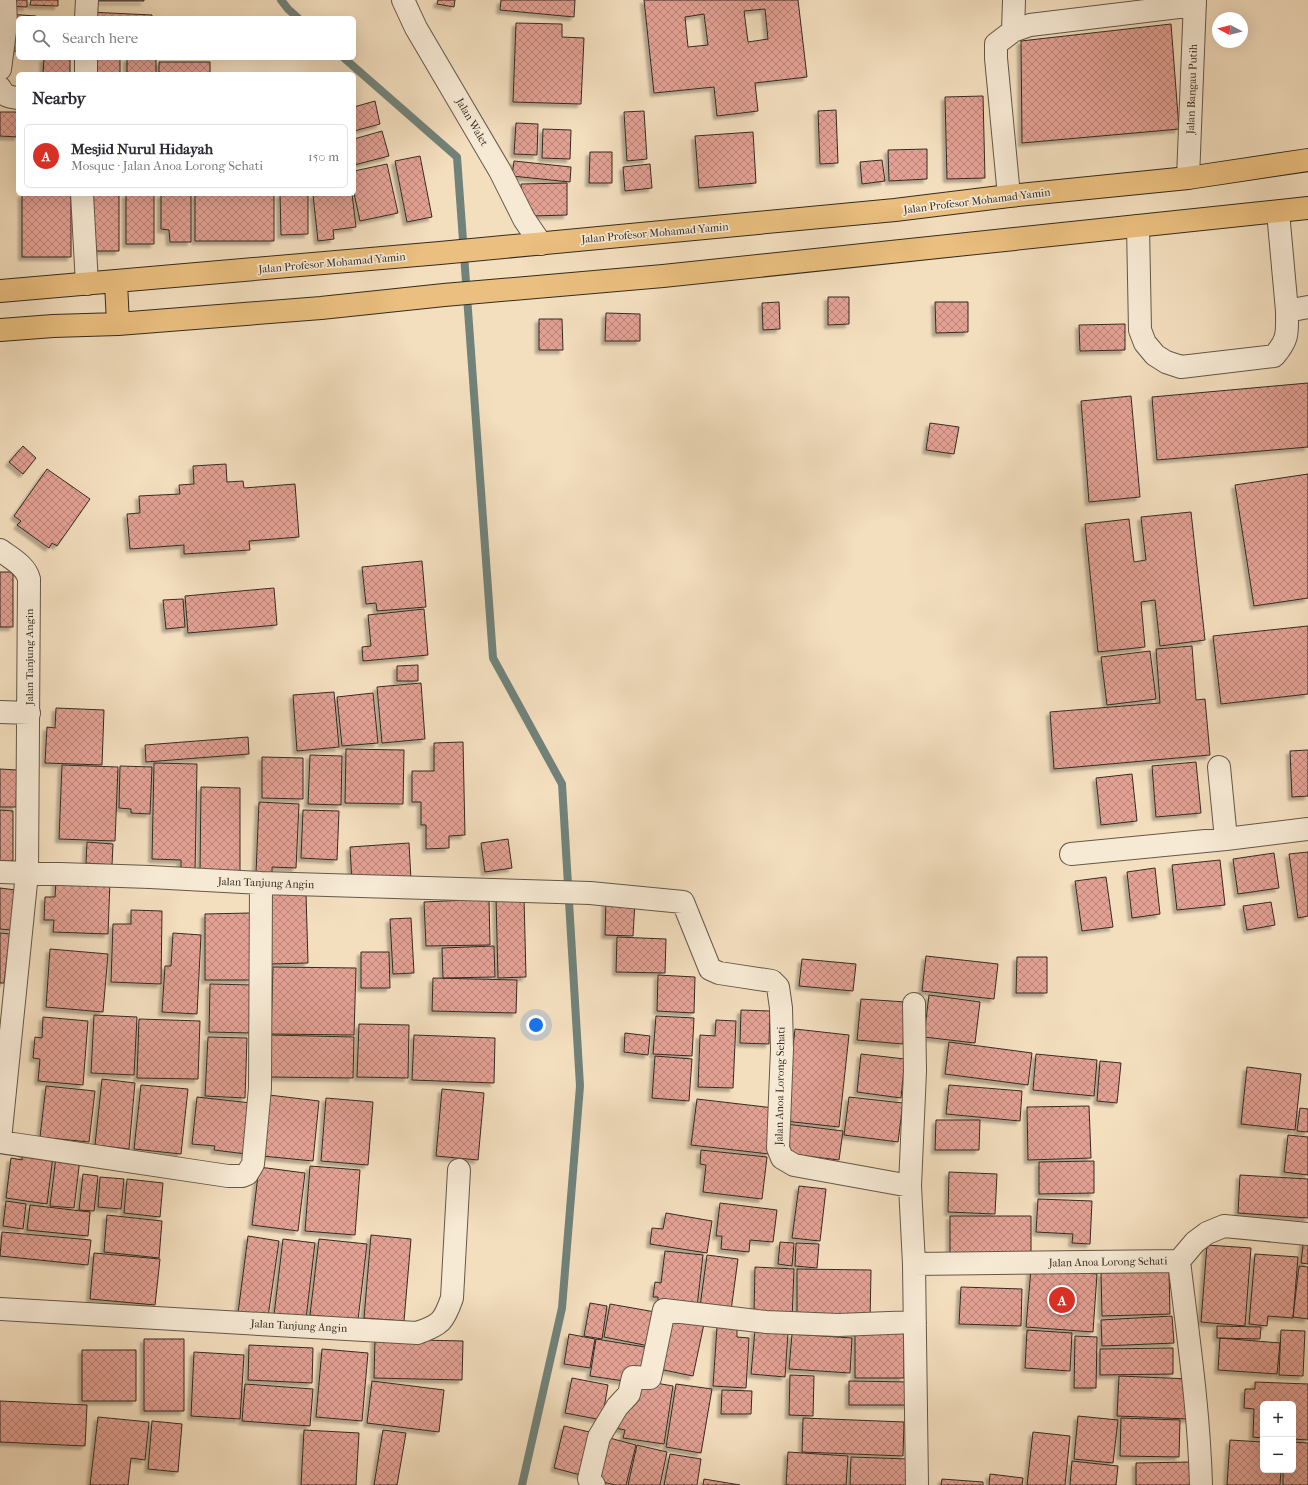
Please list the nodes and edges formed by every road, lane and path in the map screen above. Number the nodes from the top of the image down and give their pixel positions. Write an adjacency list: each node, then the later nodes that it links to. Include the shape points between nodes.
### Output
1 (5, 0): 9 (street, via 6,24)
2 (87, 0): 6 (street)
3 (403, 0): 20 (street, Jalan Walet, via 416,28 500,171 524,219)
4 (1014, 0): 7 (street)
5 (1195, 3): 7 (street, via 1030,25); 14 (street, Jalan Bangau Putih)
6 (86, 16)
7 (1013, 31): 16 (street, via 996,44)
8 (86, 60): 10 (street)
9 (0, 69)
10 (86, 72)
11 (0, 88): 12 (street, via 4,94)
12 (16, 98)
13 (1308, 160): 14 (main road, Jalan Profesor Mohamad Yamin)
14 (1188, 178): 16 (main road, Jalan Profesor Mohamad Yamin)
15 (82, 196): 22 (street)
16 (1009, 196): 20 (main road, Jalan Profesor Mohamad Yamin, via 887,211)
17 (1308, 208): 18 (main road)
18 (1278, 212): 19 (main road); 24 (street)
19 (1138, 226): 24 (street, via 1140,330 1145,343 1155,355 1166,362 1181,367 1274,356 1283,346); 25 (main road, via 662,276)
20 (541, 244): 21 (main road, Jalan Profesor Mohamad Yamin)
21 (116, 282): 22 (main road, Jalan Profesor Mohamad Yamin); 25 (main road)
22 (87, 284): 23 (main road, Jalan Profesor Mohamad Yamin)
23 (0, 291)
24 (1298, 309)
25 (118, 324): 26 (main road)
26 (0, 330)
27 (0, 550): 29 (street, Jalan Tanjung Angin, via 28,573)
28 (0, 712): 29 (street)
29 (29, 713): 35 (street, Jalan Tanjung Angin)
30 (1219, 767): 32 (street)
31 (1308, 829): 32 (street)
32 (1226, 839): 33 (street)
33 (1070, 854)
34 (0, 872): 35 (street, Jalan Tanjung Angin)
35 (27, 874): 36 (street, Jalan Tanjung Angin); 39 (street, Jalan Tanjung Angin)
36 (261, 883): 37 (street, Jalan Tanjung Angin, via 590,893 683,902); 39 (street, via 260,1088 253,1164 247,1174 228,1176)
37 (706, 960): 41 (street, Jalan Anoa Lorong Sehati, via 715,972 772,981 778,988 782,1049 778,1148 782,1158 794,1165)
38 (914, 1004): 41 (street)
39 (0, 1141)
40 (459, 1170): 45 (street, Jalan Tanjung Angin, via 452,1298 445,1316 434,1327 417,1333)
41 (910, 1186): 44 (street)
42 (1308, 1234): 43 (street, via 1224,1226 1206,1233)
43 (1179, 1262): 44 (street, Jalan Anoa Lorong Sehati); 49 (street, Jalan Anoa Lorong Sehati, via 1196,1394)
44 (914, 1264): 46 (street)
45 (0, 1309)
46 (915, 1322): 47 (street, via 838,1325 766,1322 664,1310 650,1378 633,1377 629,1394 617,1407 599,1437 589,1480); 48 (street)
47 (594, 1485)
48 (917, 1485)
49 (1201, 1485)

